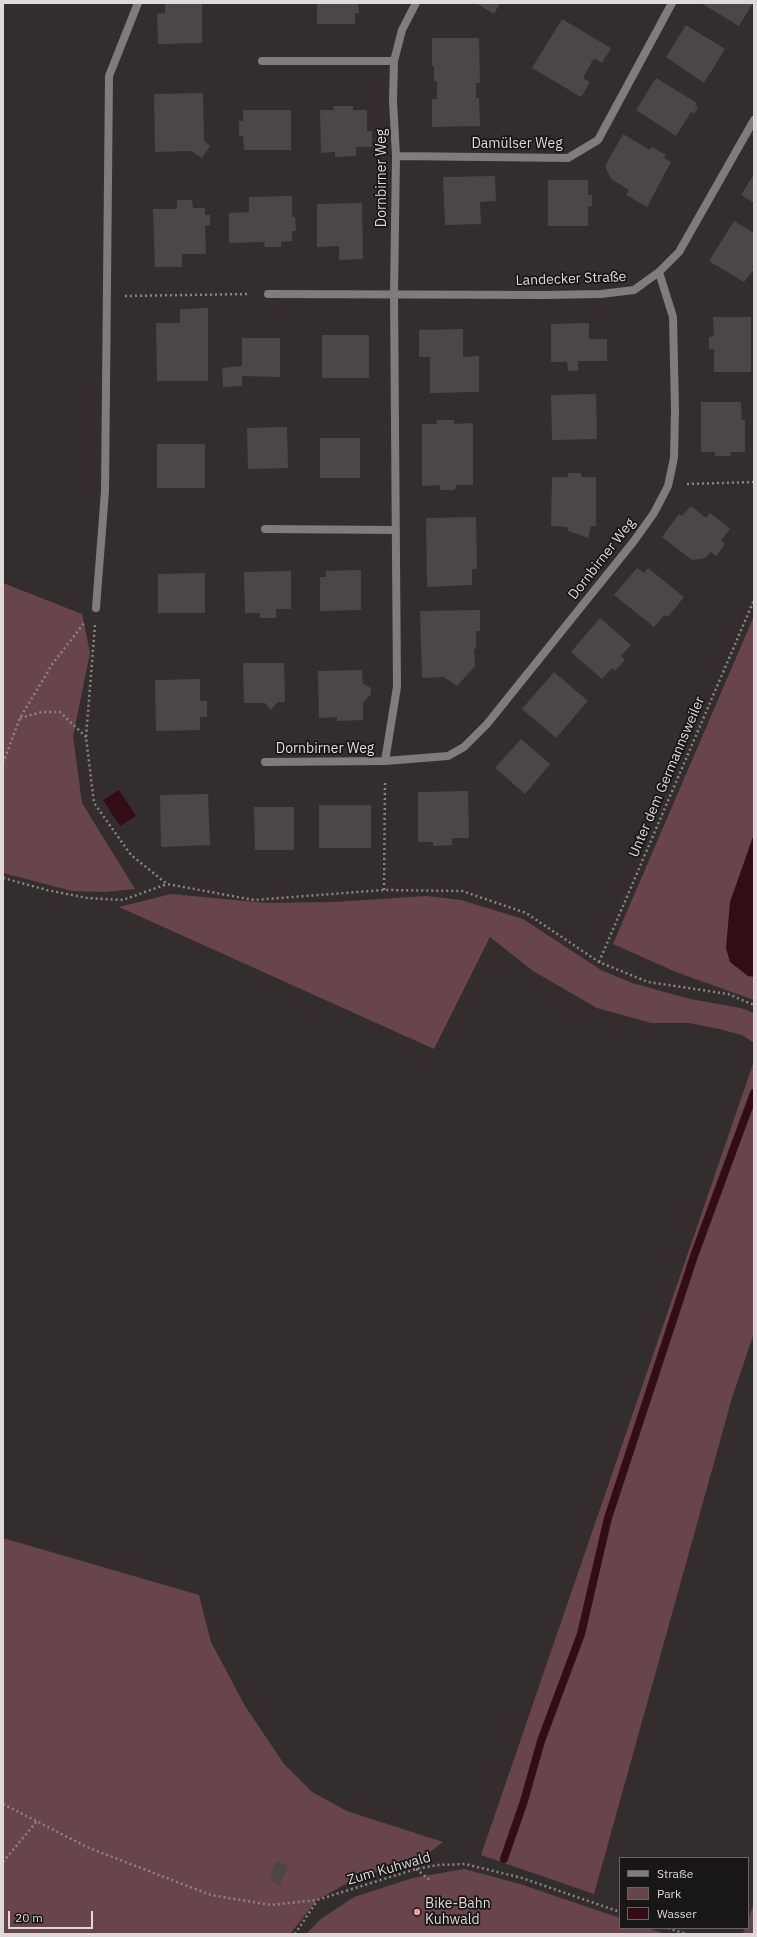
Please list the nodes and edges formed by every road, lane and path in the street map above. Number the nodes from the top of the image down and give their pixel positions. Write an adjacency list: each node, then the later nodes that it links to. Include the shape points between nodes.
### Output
1 (138, 3): 11 (street, via 108,76)
2 (416, 3): 5 (street, Dornbirner Weg, via 402,30)
3 (672, 3): 7 (street, Damülser Weg, via 598,140 568,158)
4 (262, 61): 5 (street)
5 (394, 61): 7 (street, Dornbirner Weg)
6 (754, 120): 8 (street, Landecker Straße, via 679,252)
7 (396, 156): 10 (street, Dornbirner Weg)
8 (660, 272): 10 (street, Landecker Straße, via 634,290 601,294); 13 (street, Dornbirner Weg, via 673,317 674,458)
9 (268, 294): 10 (street); 11 (path)
10 (394, 294): 15 (street, Dornbirner Weg)
11 (106, 296): 17 (street, via 105,491)
12 (754, 482): 13 (path)
13 (668, 486): 20 (street, Dornbirner Weg, via 654,513 634,541 487,724 464,747 448,756)
14 (265, 529): 15 (street)
15 (396, 530): 20 (street, Dornbirner Weg, via 397,687)
16 (754, 600): 26 (path, Unter dem Germannsweiler)
17 (96, 608): 18 (path, via 53,663); 19 (path)
18 (20, 718): 19 (path, via 42,712 60,712); 22 (path)
19 (86, 737): 24 (path, via 94,803 131,855)
20 (385, 761): 21 (street, Dornbirner Weg); 25 (path)
21 (265, 762)
22 (3, 763)
23 (3, 878): 24 (path, via 87,898 123,900)
24 (167, 884): 25 (path, via 254,900)
25 (384, 890): 26 (path, via 462,891 526,913)
26 (599, 962): 27 (path, via 648,982 728,994)
27 (754, 1005)
28 (3, 1804): 29 (path, Zum Kuhwald)
29 (37, 1821): 30 (path); 33 (path, Zum Kuhwald, via 89,1848 211,1895 271,1906)
30 (3, 1862)
31 (416, 1869): 32 (path); 33 (path, Zum Kuhwald); 34 (path, Zum Kuhwald, via 465,1864 522,1878)
32 (430, 1880)
33 (317, 1900): 36 (path)
34 (619, 1912)
35 (671, 1929): 37 (path)
36 (295, 1934)
37 (686, 1934)

